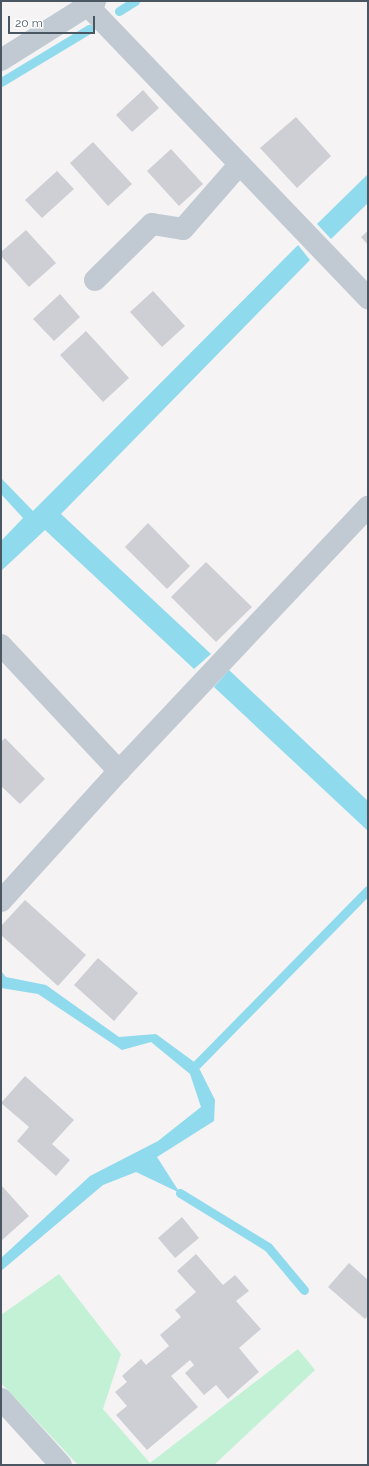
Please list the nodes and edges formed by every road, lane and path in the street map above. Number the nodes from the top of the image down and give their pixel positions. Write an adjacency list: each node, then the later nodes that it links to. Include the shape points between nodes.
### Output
1 (92, 4): 2 (street); 3 (street)
2 (1, 60)
3 (240, 164): 4 (street, via 182,229 152,224); 5 (street)
4 (94, 280)
5 (368, 298)
6 (368, 507): 8 (street)
7 (1, 645): 8 (street)
8 (119, 771): 9 (street)
9 (1, 902)
10 (1, 1399): 11 (street)
11 (61, 1465)

